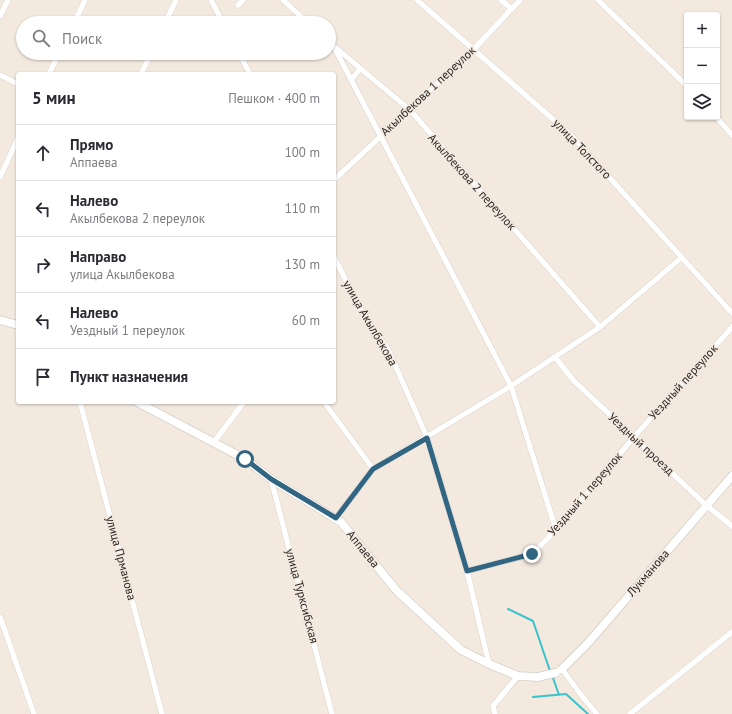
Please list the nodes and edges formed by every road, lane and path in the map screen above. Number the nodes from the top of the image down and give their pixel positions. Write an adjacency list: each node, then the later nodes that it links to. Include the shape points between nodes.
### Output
1 (8, 0): 13 (street)
2 (85, 0): 14 (street)
3 (176, 0): 15 (street)
4 (211, 0): 16 (street)
5 (243, 0): 11 (street)
6 (283, 0): 17 (street)
7 (417, 0): 19 (street, улица Толстого)
8 (501, 0): 12 (street)
9 (520, 0): 12 (street, Акылбекова 1 переулок)
10 (598, 0): 31 (street)
11 (238, 5)
12 (512, 9): 19 (street, Акылбекова 1 переулок)
13 (0, 16)
14 (77, 16)
15 (168, 16)
16 (219, 16)
17 (300, 16)
18 (336, 49): 24 (street, Акылбекова 2 переулок)
19 (473, 50): 32 (street, Акылбекова 1 переулок); 39 (street, улица Толстого, via 571,135)
20 (336, 51): 29 (street, Акылбекова 2 переулок)
21 (56, 60): 25 (street)
22 (148, 60): 26 (street)
23 (243, 60): 27 (street)
24 (360, 68): 29 (street); 32 (street, Акылбекова 2 переулок)
25 (50, 72)
26 (142, 72)
27 (249, 72)
28 (0, 75): 30 (street)
29 (351, 80): 35 (street, Акылбекова 2 переулок)
30 (16, 83)
31 (685, 84)
32 (410, 110): 35 (street, Акылбекова 1 переулок); 44 (street, Акылбекова 2 переулок)
33 (719, 120): 34 (street)
34 (732, 135)
35 (379, 136): 38 (street, Акылбекова 1 переулок); 47 (street, Акылбекова 2 переулок)
36 (16, 142): 37 (street)
37 (0, 177)
38 (336, 178)
39 (681, 258): 41 (street, улица Толстого); 44 (street)
40 (336, 262): 53 (street, улица Акылбекова, via 364,316 388,349)
41 (732, 314)
42 (0, 320): 43 (street)
43 (16, 324)
44 (600, 327): 46 (street)
45 (732, 327): 52 (street, Уездный переулок)
46 (556, 357): 47 (street); 52 (street, Уездный проезд, via 574,381)
47 (511, 386): 53 (street); 61 (street, Акылбекова 2 переулок)
48 (81, 404): 69 (street, улица Прманова)
49 (142, 404): 54 (street, Аппаева)
50 (242, 404): 54 (street)
51 (325, 404): 55 (street)
52 (634, 437): 58 (street, Уездный проезд); 61 (street, Уездный 1 переулок)
53 (427, 438): 55 (street); 62 (street, улица Акылбекова)
54 (214, 442): 57 (street, Аппаева, via 245,459)
55 (373, 469): 59 (street)
56 (732, 476): 58 (street, Лукманова)
57 (271, 479): 59 (street, Аппаева); 70 (street, улица Турксибская)
58 (706, 505): 60 (street, Уездный проезд); 66 (street, Лукманова, via 588,643)
59 (336, 518): 65 (street, Аппаева, via 396,590 461,650)
60 (732, 526)
61 (556, 530): 62 (street, Уездный 1 переулок, via 532,554)
62 (467, 571): 65 (street, улица Акылбекова)
63 (0, 617): 68 (street)
64 (732, 632): 73 (street)
65 (489, 664): 67 (street, Аппаева)
66 (559, 671): 67 (street, Аппаева, via 538,678); 72 (street)
67 (518, 676): 71 (street, via 493,706)
68 (34, 714)
69 (162, 714)
70 (332, 714)
71 (495, 714)
72 (598, 714)
73 (630, 714)

